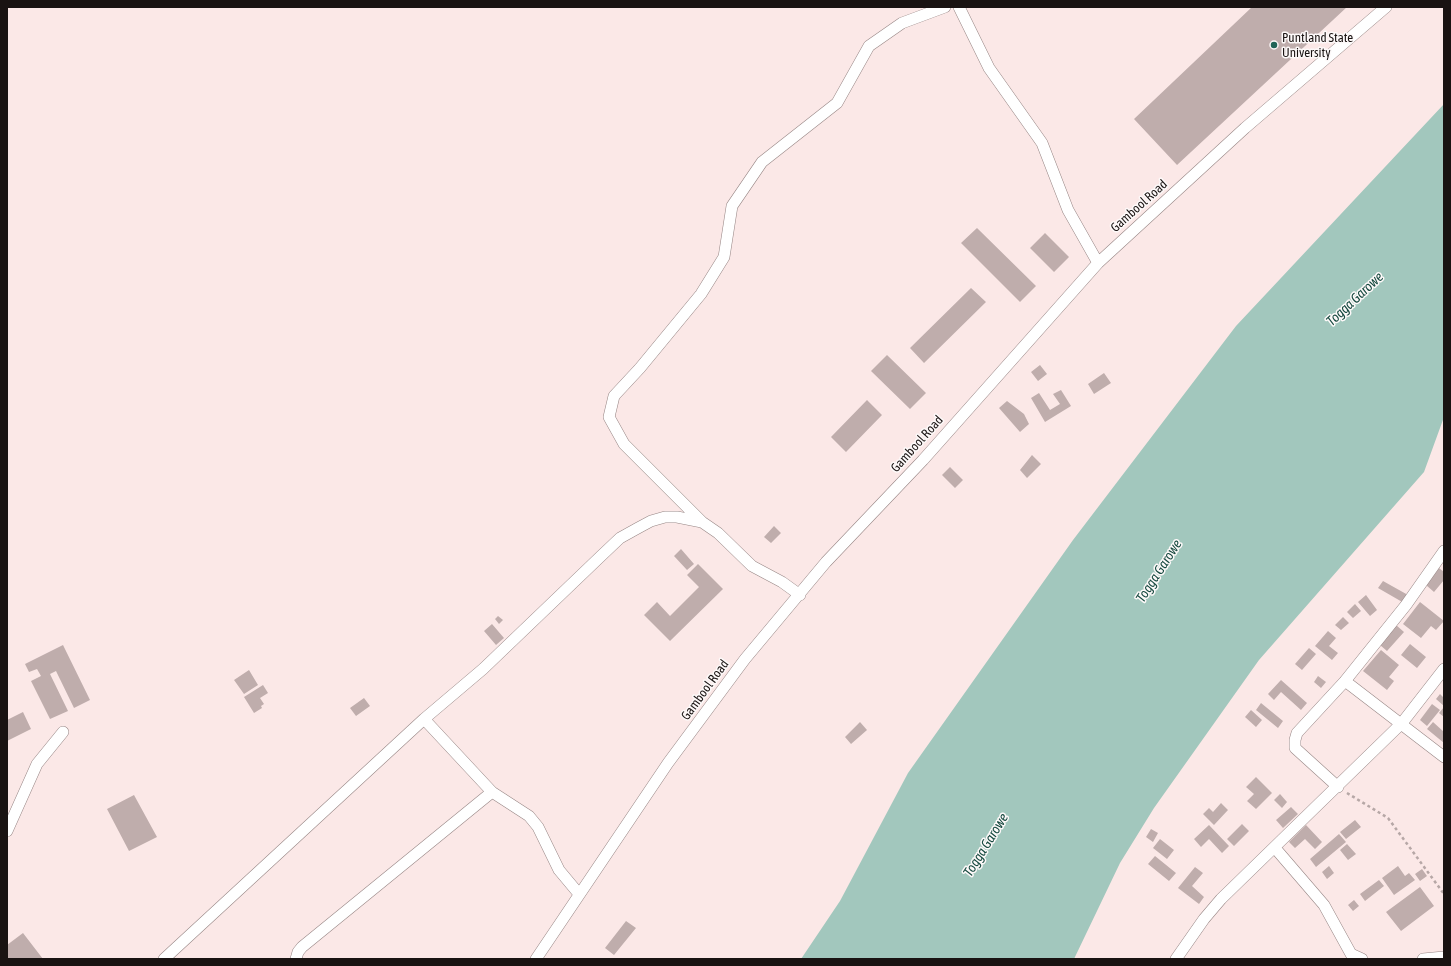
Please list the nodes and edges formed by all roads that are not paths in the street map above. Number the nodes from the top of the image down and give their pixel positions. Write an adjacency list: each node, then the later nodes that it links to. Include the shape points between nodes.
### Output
1 (945, 7): 5 (street, via 902,23 869,46 837,103 762,162 732,206 724,257 701,294 614,396 609,417 624,444)
2 (958, 7): 4 (street, via 989,68 1042,143 1068,210)
3 (1386, 7): 4 (street, Gambool Road)
4 (1098, 263): 7 (street, Gambool Road, via 923,460 826,562)
5 (702, 522): 7 (street, via 718,533 752,566); 10 (street, via 665,517 620,538 483,668)
6 (1444, 551): 9 (street, via 1406,605)
7 (800, 595): 18 (street, Gambool Road, via 745,659 677,751)
8 (1444, 669): 11 (street)
9 (1345, 681): 11 (street); 14 (street, via 1297,733 1294,740 1295,748)
10 (424, 719): 15 (street); 21 (street)
11 (1402, 723): 13 (street); 14 (street)
12 (63, 732): 16 (street, via 37,764)
13 (1444, 757)
14 (1338, 787): 17 (street)
15 (492, 792): 18 (street, via 529,816 538,827 559,870); 22 (street, via 302,947)
16 (7, 831)
17 (1275, 848): 19 (street, via 1324,905); 24 (street, via 1221,899)
18 (579, 894): 23 (street, Gambool Road)
19 (1348, 956): 25 (street)
20 (1444, 956): 26 (street)
21 (164, 959)
22 (296, 959)
23 (536, 959)
24 (1176, 959)
25 (1362, 959)
26 (1423, 959)

